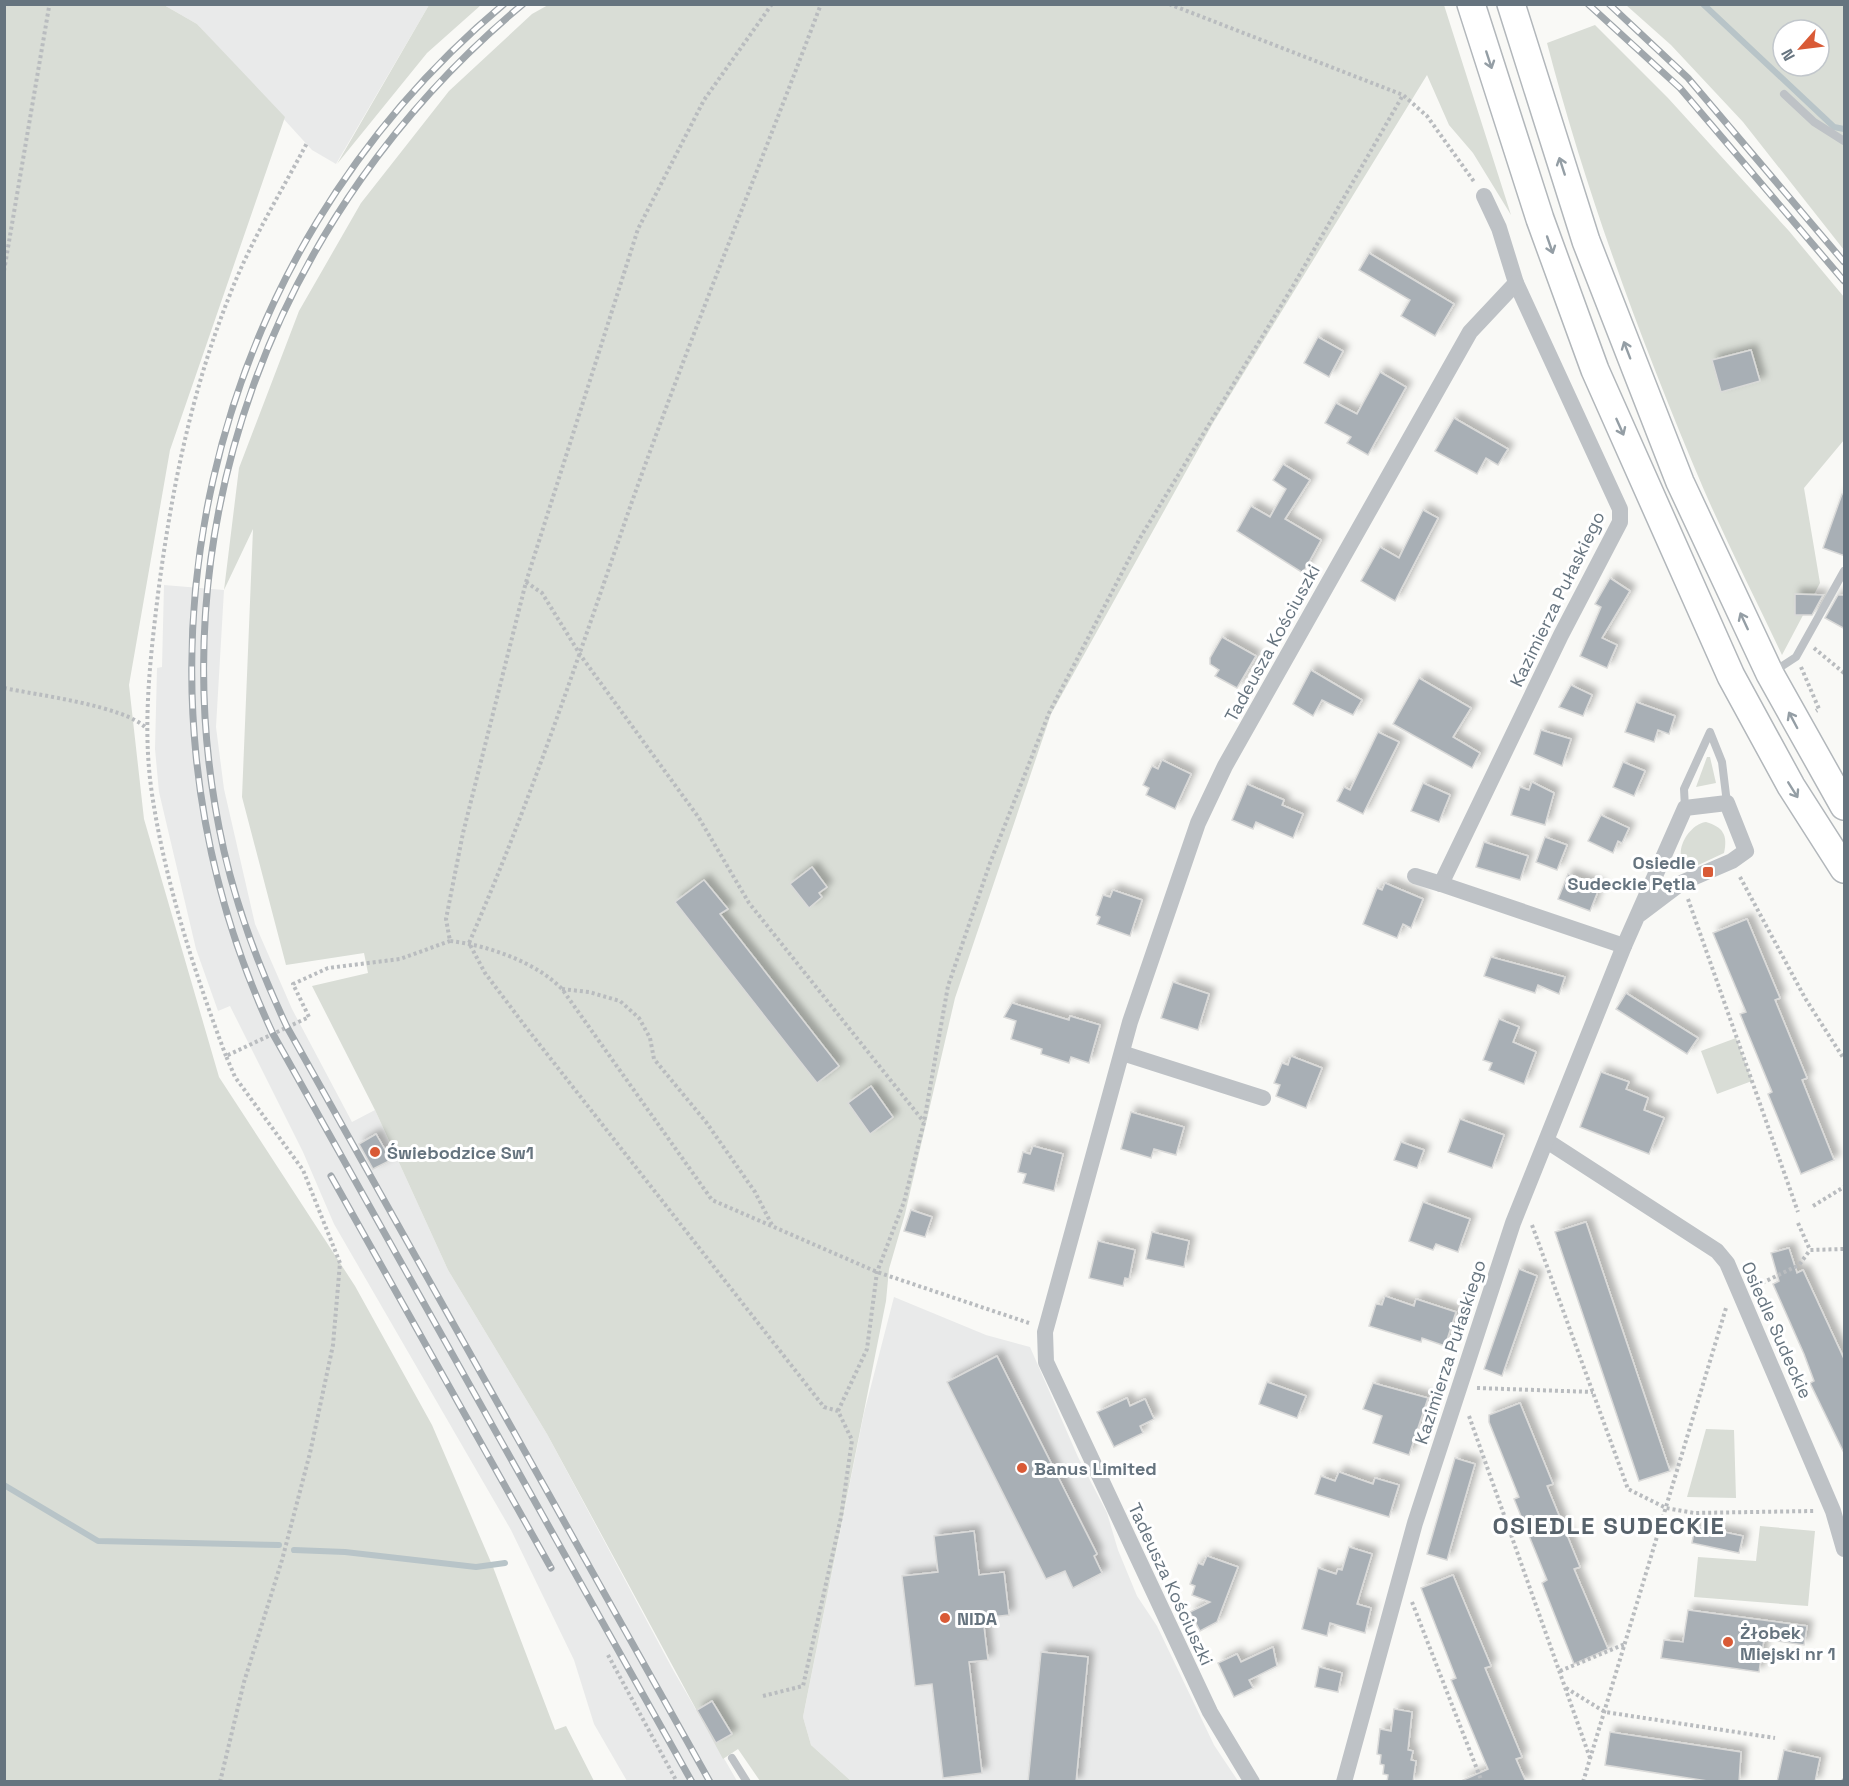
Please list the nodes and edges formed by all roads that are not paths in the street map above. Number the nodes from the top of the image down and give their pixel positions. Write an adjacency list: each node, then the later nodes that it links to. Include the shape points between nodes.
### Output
1 (1471, 4): 12 (main road, one-way to 12, via 1544,229 1595,370 1731,676 1791,786)
2 (1511, 4): 8 (main road, one-way to 2, via 1680,482 1620,331 1583,230)
3 (1784, 94): 4 (lane, via 1814,122)
4 (1845, 141)
5 (1484, 196): 6 (street, Kazimierza Pułaskiego, via 1499,228)
6 (1516, 283): 14 (street, Kazimierza Pułaskiego, via 1620,509 1620,522); 17 (street, Tadeusza Kościuszki, via 1470,332 1225,766 1198,823)
7 (1845, 571): 8 (lane, via 1797,657)
8 (1770, 674): 10 (main road, one-way to 8)
9 (1727, 802): 11 (street); 11 (lane, via 1722,762 1710,732 1684,789); 15 (street, Kazimierza Pułaskiego, via 1746,851 1681,883)
10 (1845, 806)
11 (1685, 808): 15 (street, Kazimierza Pułaskiego)
12 (1845, 869)
13 (1414, 876): 14 (street)
14 (1441, 884): 16 (street)
15 (1640, 914): 16 (street, Kazimierza Pułaskiego)
16 (1624, 946): 19 (street, Kazimierza Pułaskiego)
17 (1122, 1053): 18 (street); 23 (street, Tadeusza Kościuszki, via 1045,1332 1046,1362 1210,1712)
18 (1263, 1098)
19 (1547, 1141): 20 (street, Osiedle Sudeckie, via 1717,1251 1738,1285 1833,1511); 24 (street, Kazimierza Pułaskiego, via 1523,1199 1459,1387 1401,1573)
20 (1845, 1549)
21 (732, 1758): 22 (lane)
22 (747, 1782)
23 (1252, 1782)
24 (1344, 1782)

